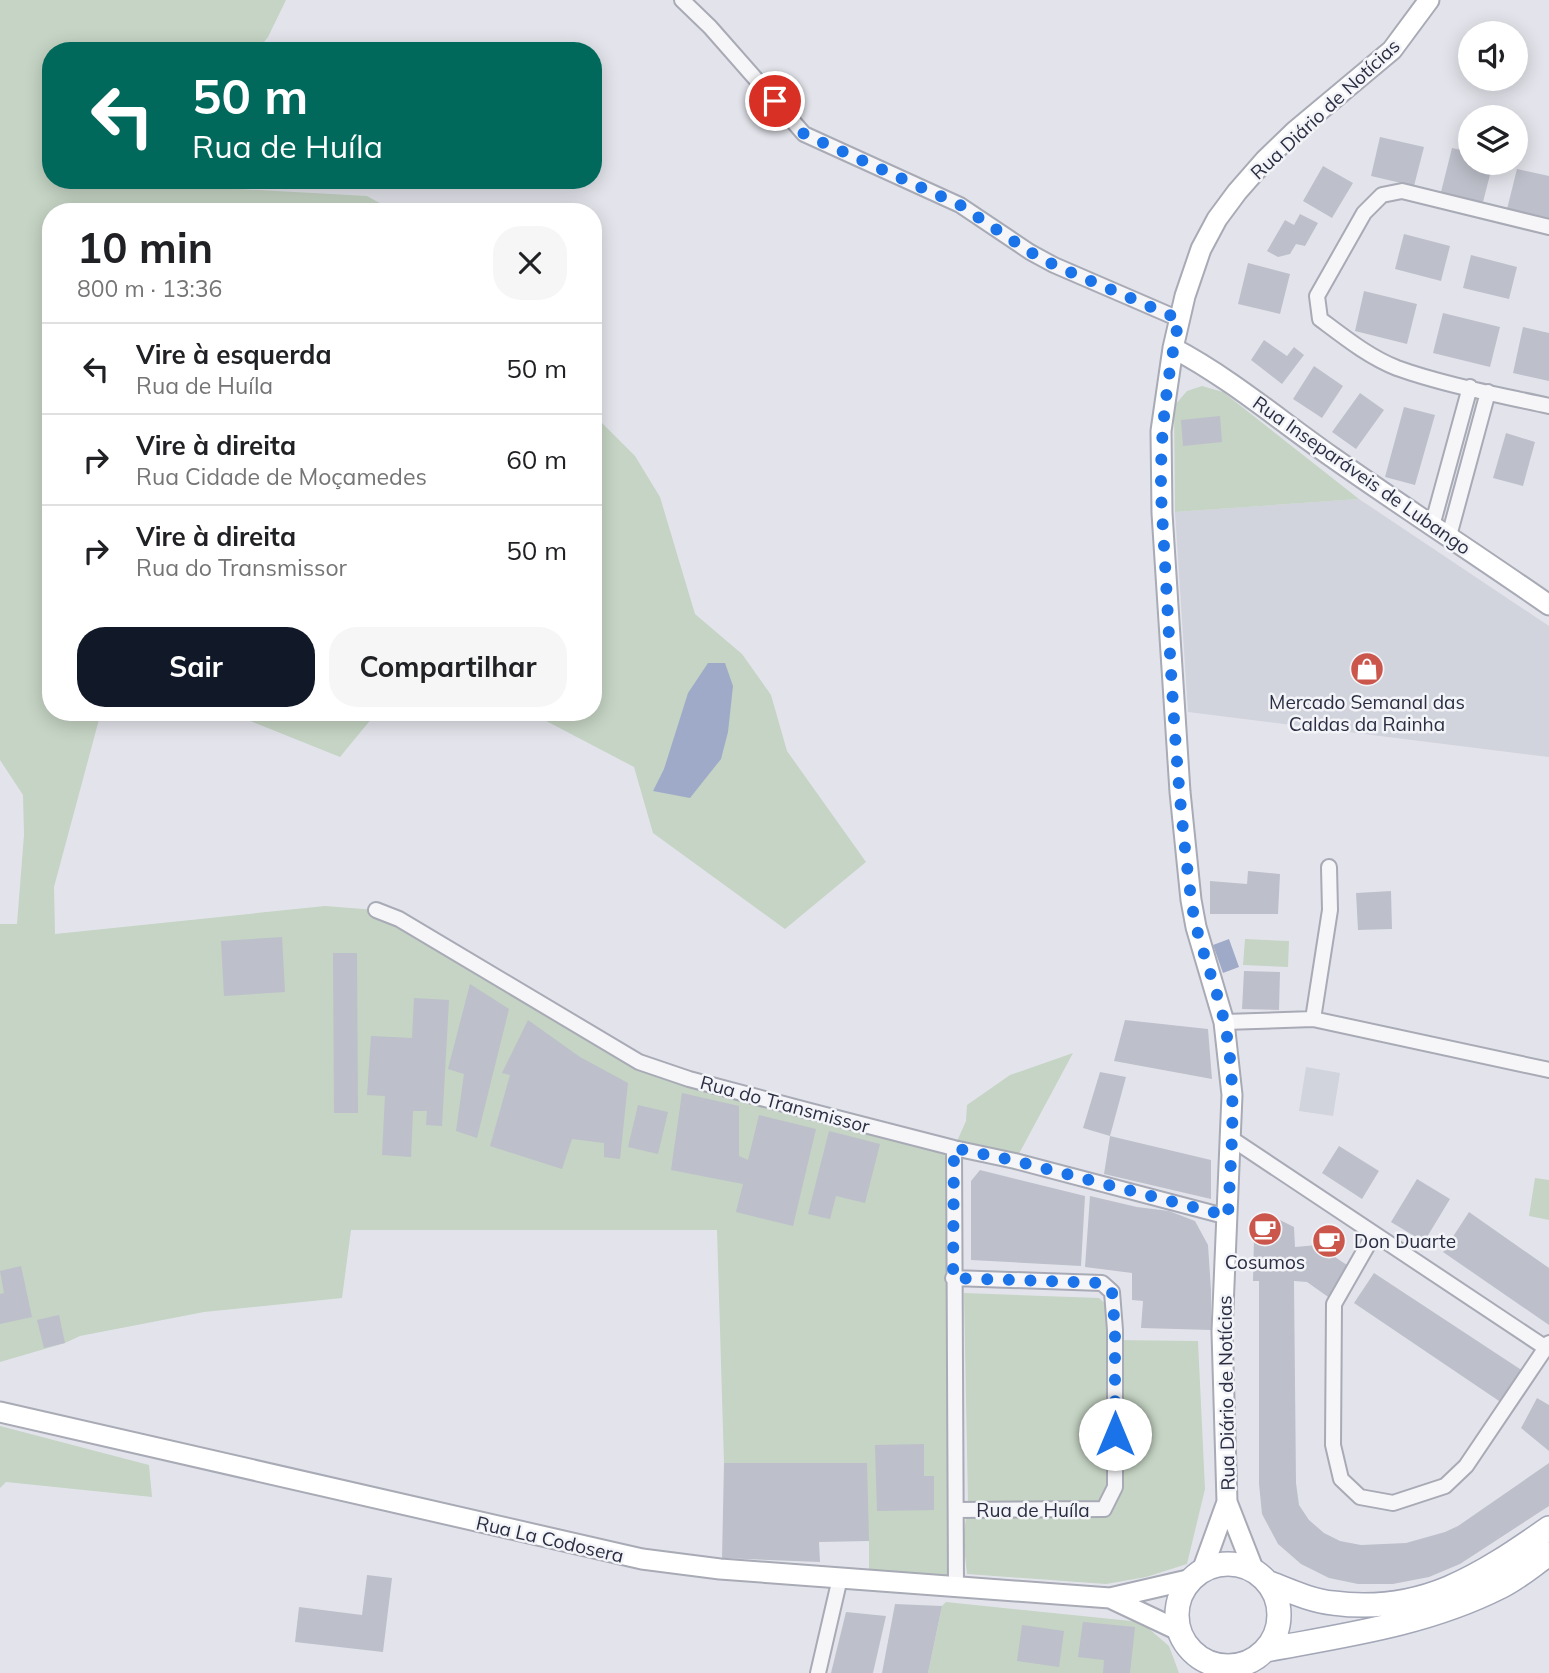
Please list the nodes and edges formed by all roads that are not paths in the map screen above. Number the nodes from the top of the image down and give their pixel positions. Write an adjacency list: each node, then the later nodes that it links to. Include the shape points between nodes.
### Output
1 (682, 0): 4 (street, via 804,134 960,205 1054,265)
2 (1429, 0): 4 (main road, Rua Diário de Notícias, via 1392,50 1295,131 1237,191 1201,249)
3 (1549, 227): 6 (street, via 1402,191 1382,195 1364,213 1317,296 1320,320 1374,356)
4 (1179, 319): 5 (main road, Rua Diário de Notícias)
5 (1173, 348): 9 (main road, Rua Inseparáveis de Lubango, via 1222,375 1276,418); 14 (main road, Rua Diário de Notícias, via 1160,472 1180,792 1196,927)
6 (1470, 387): 7 (street); 9 (street)
7 (1488, 393): 8 (street); 9 (street)
8 (1549, 406)
9 (1441, 531): 10 (main road, Rua Inseparáveis de Lubango)
10 (1549, 605)
11 (1329, 867): 13 (street, via 1330,910)
12 (376, 910): 17 (street, Rua do Transmissor, via 399,919 639,1062)
13 (1313, 1019): 14 (street); 15 (street)
14 (1224, 1022): 16 (main road, Rua Diário de Notícias)
15 (1549, 1070)
16 (1232, 1139): 18 (main road, Rua Diário de Notícias); 19 (street)
17 (954, 1148): 18 (street, Rua do Transmissor); 20 (street)
18 (1228, 1216): 23 (main road, Rua Diário de Notícias, via 1222,1332)
19 (1374, 1234): 21 (street); 21 (street, via 1334,1304 1334,1445 1341,1479 1360,1497 1393,1503 1445,1486 1466,1466)
20 (953, 1278): 24 (street); 24 (street, Rua de Huíla, via 1102,1283 1112,1292 1115,1330 1115,1487 1104,1509)
21 (1547, 1346)
22 (0, 1412): 29 (main road, Rua La Codosera, via 642,1559)
23 (1227, 1502): 27 (main road); 28 (main road)
24 (957, 1510): 30 (street)
25 (1549, 1528): 28 (main road, via 1493,1567 1407,1603 1331,1603)
26 (1549, 1553): 33 (main road, via 1503,1586 1443,1612)
27 (1197, 1575): 28 (main road, via 1228,1564); 31 (main road, Rua La Codosera); 32 (main road, via 1178,1604)
28 (1261, 1576): 33 (main road, via 1275,1594 1279,1623 1274,1638)
29 (840, 1578): 30 (main road, Rua La Codosera); 35 (street)
30 (956, 1587): 31 (main road, Rua La Codosera)
31 (1110, 1598): 32 (main road, Rua La Codosera)
32 (1180, 1631): 34 (main road)
33 (1255, 1661): 34 (main road, via 1227,1667)
34 (1195, 1662)
35 (818, 1673)

